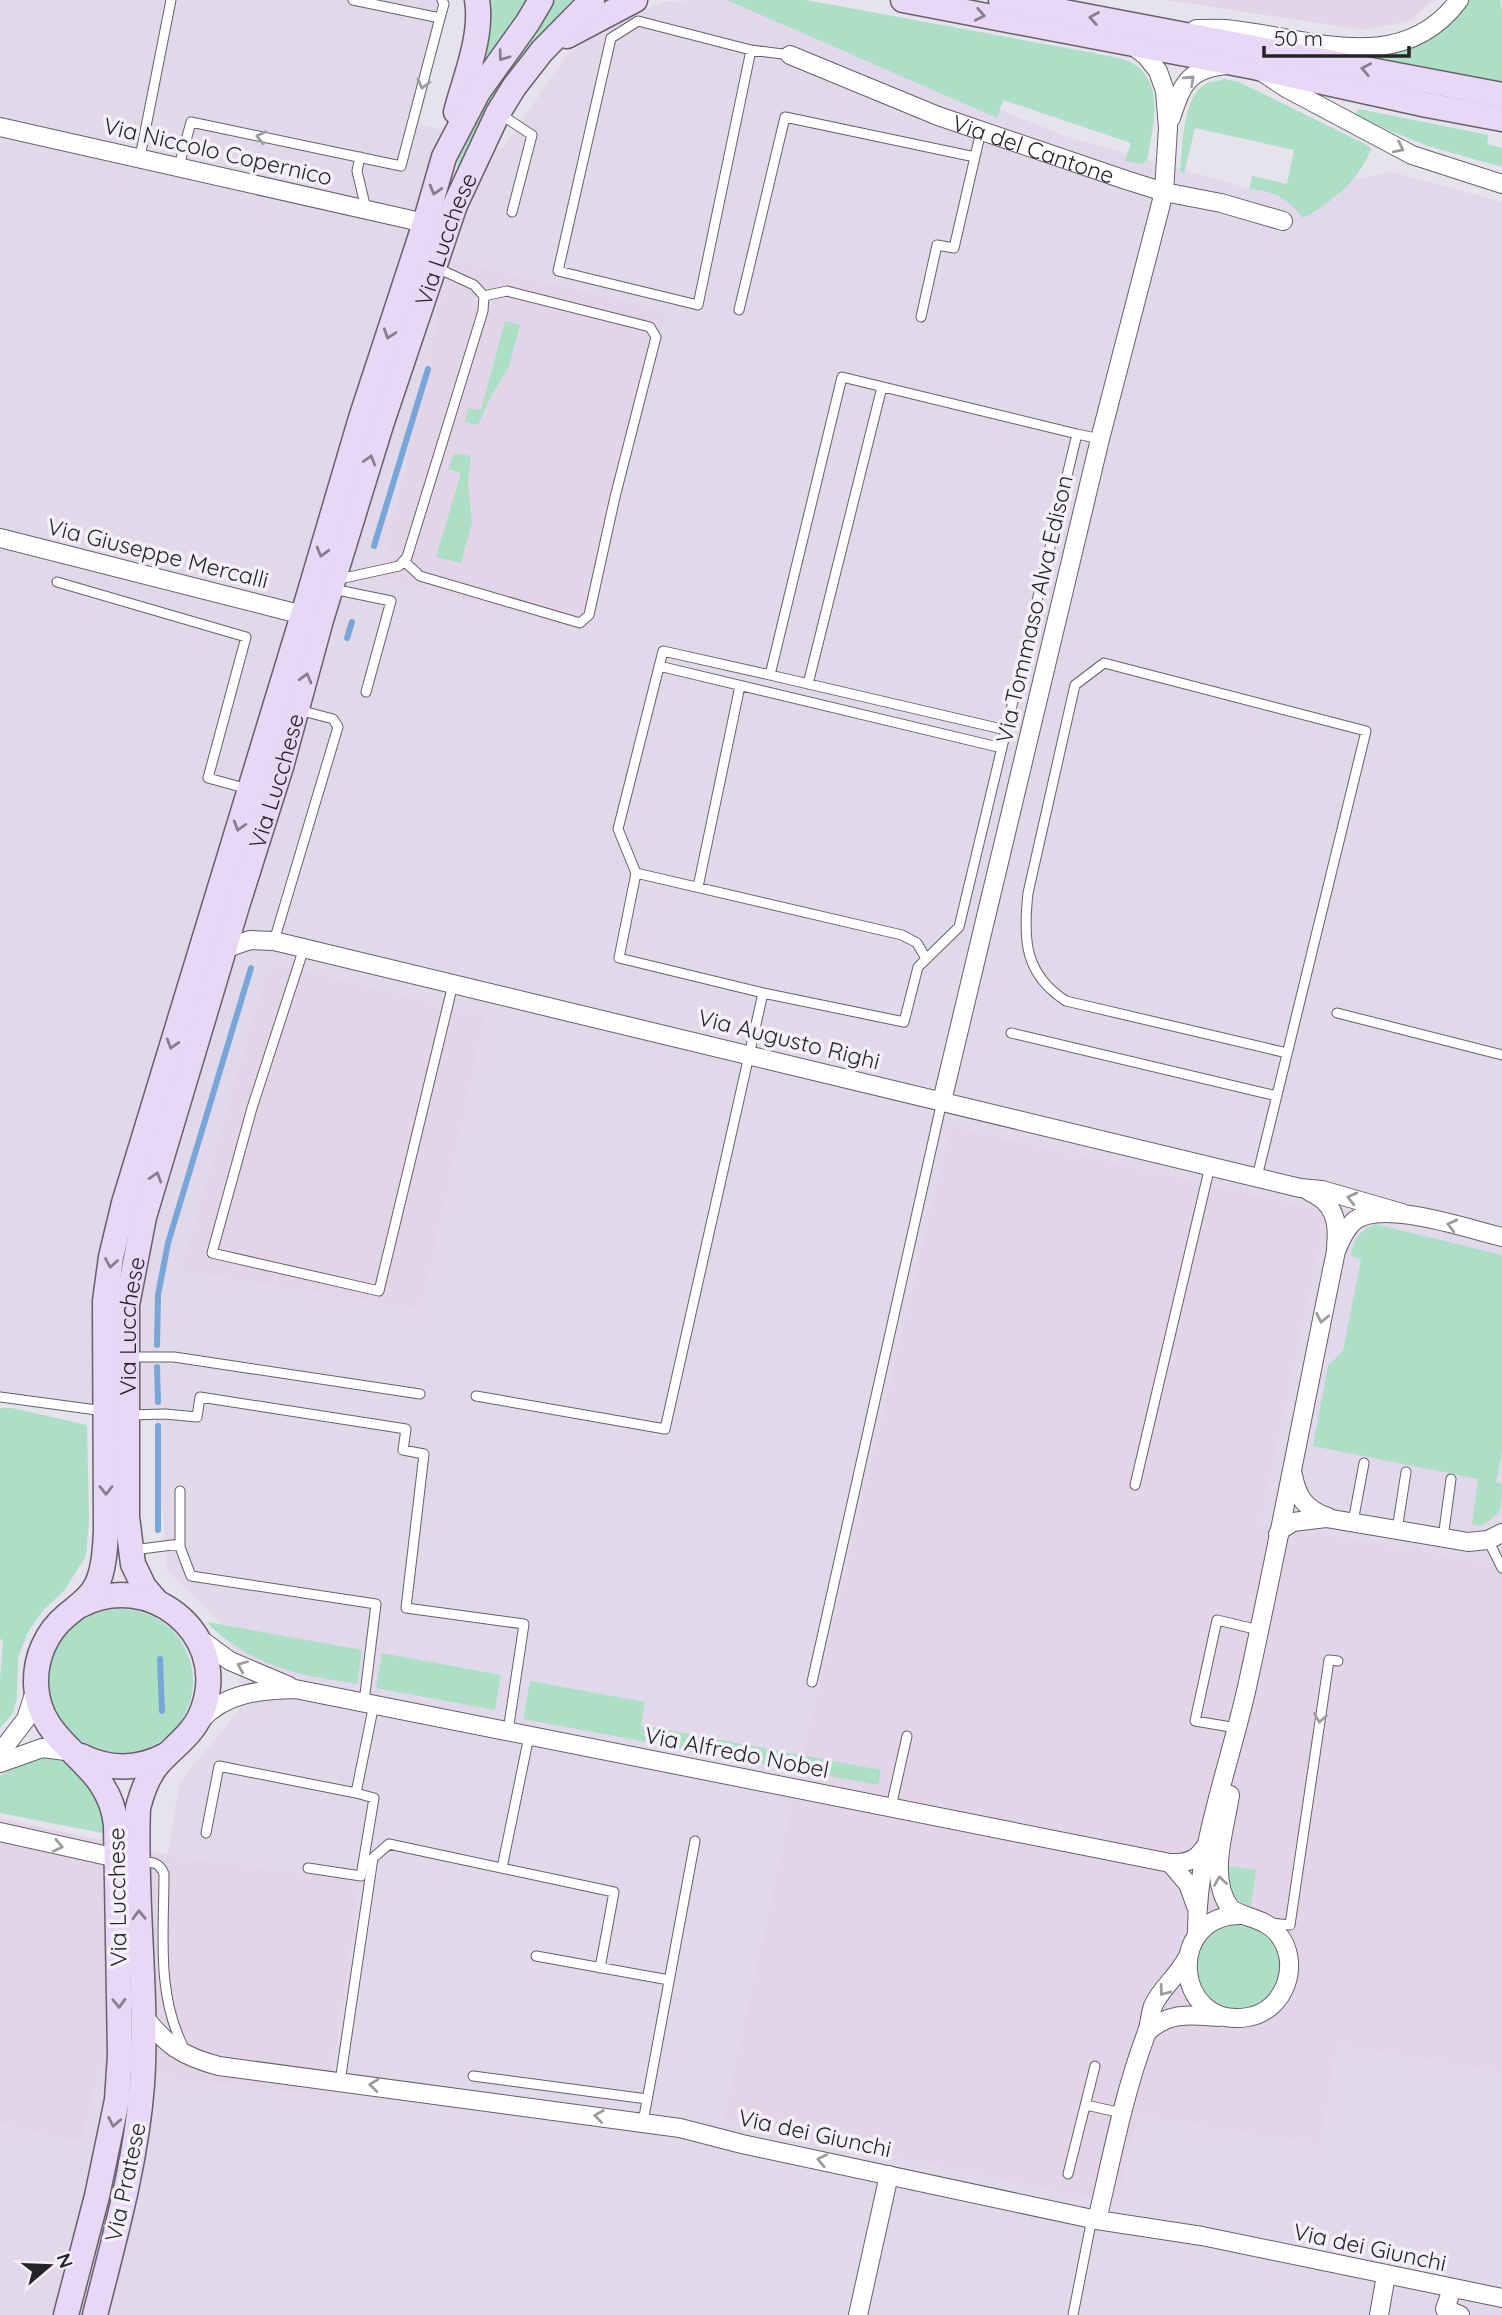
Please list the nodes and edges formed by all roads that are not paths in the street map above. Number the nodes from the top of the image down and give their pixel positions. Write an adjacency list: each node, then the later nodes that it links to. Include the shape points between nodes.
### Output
1 (171, 0): 24 (lane)
2 (353, 0): 11 (lane)
3 (442, 0): 11 (lane)
4 (477, 0): 26 (main road, via 476,33)
5 (541, 0): 26 (main road, Via Lucchese, one-way to 26, via 478,92)
6 (592, 0): 15 (main road, Via Lucchese)
7 (635, 0): 15 (main road)
8 (1001, 0): 12 (main road, one-way to 8)
9 (1459, 0): 12 (street, via 1428,30 1383,47 1347,47 1231,29)
10 (904, 1): 13 (main road, one-way to 13)
11 (440, 18): 25 (lane, one-way to 25, via 401,166)
12 (1159, 29): 18 (main road, one-way to 12)
13 (1120, 41): 17 (main road); 22 (street, Via Tommaso Alva Edison, via 1132,44 1158,71)
14 (751, 50): 14 (lane, via 698,305 558,271 611,38 638,21); 16 (lane)
15 (542, 51): 19 (main road, Via Lucchese)
16 (790, 55): 23 (street, Via del Cantone)
17 (1247, 65): 20 (main road); 22 (street, Via Tommaso Alva Edison, one-way to 17, via 1188,79 1210,67); 29 (street, one-way to 29, via 1412,155)
18 (1502, 95)
19 (498, 113): 32 (lane, via 532,135); 35 (main road, Via Lucchese, via 455,205)
20 (1502, 119)
21 (0, 128): 24 (street, Via Niccolo Copernico)
22 (1168, 128): 30 (street, Via Tommaso Alva Edison)
23 (981, 131): 27 (lane); 30 (street, Via del Cantone)
24 (140, 157): 28 (street, Via Niccolo Copernico)
25 (360, 157): 28 (lane, one-way to 28, via 191,122); 31 (lane, via 357,171)
26 (444, 157): 34 (main road, Via Lucchese, one-way to 34)
27 (975, 157): 37 (lane, via 785,117); 38 (lane, via 954,248 937,245)
28 (179, 166): 31 (street, Via Niccolo Copernico)
29 (1502, 184)
30 (1164, 192): 33 (street, Via del Cantone); 41 (street, Via Tommaso Alva Edison)
31 (366, 209): 34 (street, Via Niccolo Copernico)
32 (512, 212)
33 (1283, 222)
34 (425, 223): 46 (main road, Via Lucchese, one-way to 46)
35 (433, 266): 36 (lane, via 474,285); 45 (main road, Via Lucchese, one-way to 35)
36 (484, 296): 43 (lane); 43 (lane, via 507,291 650,327 656,337 589,615 580,623 420,576)
37 (739, 310)
38 (921, 317)
39 (882, 387): 40 (lane); 48 (lane, via 842,377); 49 (lane)
40 (1077, 434): 41 (lane); 53 (lane)
41 (1100, 439): 71 (street, Via Tommaso Alva Edison)
42 (0, 538): 46 (street, Via Giuseppe Mercalli)
43 (404, 561): 45 (lane)
44 (57, 582): 55 (lane, via 246,637 208,778)
45 (332, 584): 51 (lane, via 391,601); 52 (main road, Via Lucchese, one-way to 45)
46 (303, 615): 55 (main road, Via Lucchese)
47 (659, 666): 48 (lane, via 663,651); 50 (lane); 56 (lane, via 618,829)
48 (770, 675): 49 (lane)
49 (808, 684): 53 (lane)
50 (740, 685): 54 (lane); 57 (lane)
51 (366, 692)
52 (298, 709): 58 (main road, Via Lucchese); 59 (lane, via 333,719 338,727)
53 (1006, 730): 54 (lane)
54 (1002, 748): 62 (lane, via 959,927)
55 (250, 790): 82 (main road, Via Lucchese, one-way to 82, via 111,1257 105,1301)
56 (636, 873): 57 (lane); 64 (lane, via 619,958)
57 (698, 887): 62 (lane, via 902,935 917,943)
58 (237, 906): 59 (street, via 248,926); 61 (main road, Via Lucchese)
59 (270, 940): 60 (street, Via Augusto Righi); 61 (street, Via Augusto Righi, via 240,941)
60 (304, 948): 63 (street, Via Augusto Righi); 63 (lane, via 252,1108 212,1253 379,1292)
61 (224, 949): 78 (main road, Via Lucchese, one-way to 61, via 127,1305 138,1238)
62 (925, 957): 64 (lane, via 918,967 904,1022)
63 (453, 984): 68 (street, Via Augusto Righi)
64 (763, 993): 68 (lane)
65 (1337, 1013): 69 (lane)
66 (1011, 1033): 70 (lane)
67 (1287, 1053): 67 (lane, via 1366,731 1104,663 1075,685 1028,893 1030,960 1039,978 1066,1001); 70 (lane)
68 (750, 1055): 71 (street, Via Augusto Righi); 80 (lane, via 665,1429)
69 (1502, 1055)
70 (1276, 1096): 73 (lane)
71 (942, 1101): 72 (street, Via Augusto Righi); 103 (lane)
72 (1210, 1166): 73 (street, Via Augusto Righi); 87 (lane)
73 (1256, 1177): 74 (street, Via Augusto Righi)
74 (1300, 1188): 75 (street, Via Augusto Righi, one-way to 74); 77 (street, Via Augusto Righi, via 1330,1206 1337,1229)
75 (1402, 1213): 76 (street, Via Augusto Righi, one-way to 75); 77 (street, via 1375,1213 1358,1219)
76 (1502, 1237)
77 (1336, 1251): 84 (street, one-way to 84)
78 (133, 1356): 79 (lane, via 165,1356); 82 (main road, Via Lucchese)
79 (420, 1394)
80 (476, 1396)
81 (0, 1397): 82 (lane)
82 (124, 1414): 96 (main road, Via Lucchese); 99 (main road, Via Lucchese, one-way to 99, via 97,1584); 110 (lane, via 197,1418 200,1397 406,1429 403,1450 424,1454 406,1608 524,1624)
83 (1364, 1463): 90 (lane)
84 (1292, 1464): 89 (street, via 1302,1501); 92 (street)
85 (1406, 1472): 91 (lane)
86 (1451, 1479): 94 (lane)
87 (1135, 1485)
88 (180, 1491): 95 (lane)
89 (1332, 1518): 90 (street); 92 (street, via 1293,1522)
90 (1353, 1522): 91 (street)
91 (1397, 1530): 94 (street)
92 (1278, 1535): 100 (street)
93 (1495, 1536): 94 (street, via 1468,1542); 97 (lane)
94 (1443, 1538)
95 (180, 1544): 96 (lane); 107 (lane, via 191,1576 376,1604)
96 (130, 1550): 98 (main road, Via Lucchese, via 136,1572)
97 (1502, 1568)
98 (157, 1602): 99 (main road, Via Lucchese, via 112,1595); 101 (main road, Via Lucchese, via 177,1614)
99 (74, 1609): 104 (main road, Via Lucchese, via 45,1643)
100 (1259, 1630): 105 (street); 109 (lane, via 1217,1620 1195,1721)
101 (194, 1634): 106 (street, Via Alfredo Nobel, one-way to 101, via 230,1661); 108 (main road, Via Lucchese, via 208,1675)
102 (1338, 1661): 129 (lane, one-way to 129, via 1329,1660 1290,1925)
103 (812, 1682)
104 (36, 1684): 113 (main road, Via Lucchese, via 48,1724); 115 (street, via 26,1719)
105 (1247, 1688): 109 (street); 128 (street, one-way to 105, via 1227,1904 1218,1877)
106 (295, 1689): 107 (street, Via Alfredo Nobel); 108 (street, Via Alfredo Nobel, via 266,1689 229,1699)
107 (369, 1703): 110 (street, Via Alfredo Nobel); 117 (lane)
108 (197, 1724): 114 (main road, Via Lucchese)
109 (1237, 1728): 121 (street)
110 (508, 1731): 111 (street, Via Alfredo Nobel)
111 (529, 1736): 118 (street, Via Alfredo Nobel); 126 (lane)
112 (907, 1736): 118 (lane)
113 (74, 1752): 114 (main road, Via Lucchese, via 97,1763 123,1767 148,1763); 116 (street, via 42,1748); 123 (main road, Via Lucchese, via 98,1777 112,1805)
114 (171, 1752): 123 (main road, Via Lucchese, via 153,1771 141,1796)
115 (0, 1753)
116 (0, 1763)
117 (356, 1793): 120 (lane, via 219,1766); 125 (lane, via 374,1798 361,1876)
118 (891, 1807): 124 (street, Via Alfredo Nobel)
119 (0, 1832): 123 (street, one-way to 123)
120 (206, 1833)
121 (1209, 1840): 124 (street, via 1198,1857); 127 (street)
122 (695, 1841): 134 (lane)
123 (128, 1860): 135 (main road, Via Lucchese, one-way to 123); 138 (main road, Via Lucchese, one-way to 138); 139 (lane, via 155,1862 164,1874 166,1991 172,2021)
124 (1170, 1863): 127 (street, via 1188,1884)
125 (308, 1868)
126 (502, 1868): 133 (lane, via 614,1892); 142 (lane, via 389,1844 373,1858)
127 (1197, 1909): 130 (street)
128 (1244, 1915): 129 (street); 130 (street, via 1219,1919)
129 (1266, 1923): 136 (street, via 1287,1950 1286,1984 1268,2008)
130 (1197, 1935): 131 (street)
131 (1188, 1954): 136 (street, via 1189,1980 1196,1996 1214,2012); 137 (street, one-way to 137, via 1154,2005)
132 (536, 1956): 133 (lane)
133 (600, 1968): 134 (lane)
134 (669, 1980): 143 (lane)
135 (142, 2014): 138 (main road, Via Lucchese); 139 (street, Via dei Giunchi, via 170,2046)
136 (1234, 2018): 137 (street, via 1186,2014 1167,2018)
137 (1147, 2032): 145 (street)
138 (131, 2056): 153 (main road, Via Pratese, one-way to 153); 154 (main road, Via Pratese, via 140,2109)
139 (188, 2056): 142 (street, Via dei Giunchi, via 219,2066)
140 (1095, 2066): 144 (lane)
141 (473, 2076): 143 (lane)
142 (340, 2082): 146 (street, Via dei Giunchi, one-way to 142)
143 (647, 2099): 146 (lane)
144 (1086, 2105): 145 (lane); 147 (lane)
145 (1122, 2113): 149 (street)
146 (643, 2122): 148 (street, Via dei Giunchi, one-way to 146)
147 (1068, 2174)
148 (889, 2175): 149 (street, Via dei Giunchi); 155 (street)
149 (1094, 2219): 150 (street, Via dei Giunchi, via 1202,2236); 156 (lane)
150 (1386, 2275): 151 (street, Via dei Giunchi); 157 (street)
151 (1452, 2289): 152 (street); 158 (street, Via dei Giunchi, via 1444,2309)
152 (1502, 2298)
153 (68, 2308): 154 (street, Via Pratese)
154 (96, 2311)
155 (858, 2315)
156 (1073, 2315)
157 (1379, 2315)
158 (1460, 2315)

